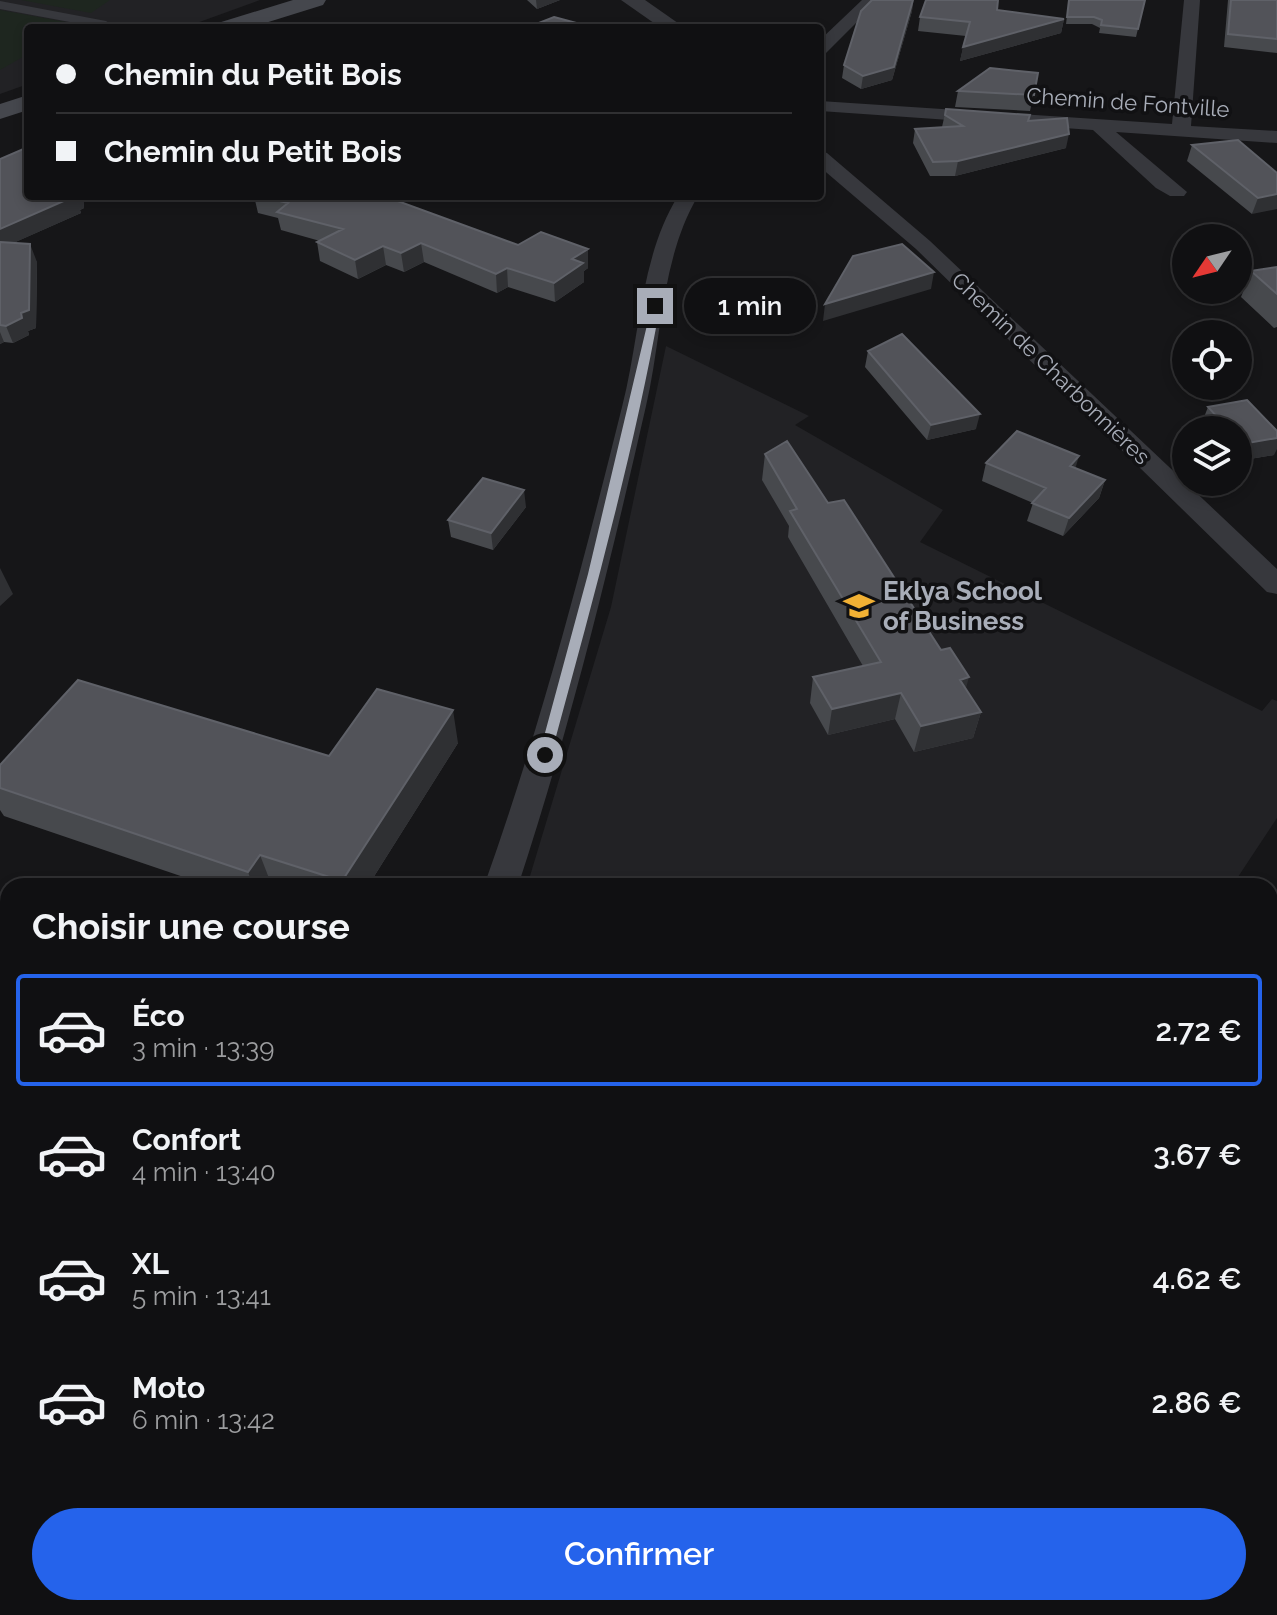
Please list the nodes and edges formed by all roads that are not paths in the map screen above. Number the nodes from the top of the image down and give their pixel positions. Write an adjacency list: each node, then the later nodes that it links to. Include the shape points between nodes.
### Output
1 (315, 0): 7 (main road)
2 (631, 0): 8 (street)
3 (871, 0): 9 (street)
4 (1192, 0): 14 (street)
5 (0, 5): 6 (street)
6 (101, 24)
7 (239, 24)
8 (669, 24)
9 (824, 45)
10 (24, 103): 12 (main road)
11 (824, 105): 13 (street, Chemin de Fontville)
12 (0, 112)
13 (1097, 124): 14 (street, Chemin de Fontville); 17 (street)
14 (1181, 131): 15 (street, Chemin de Fontville)
15 (1277, 137)
16 (824, 160): 19 (street, Chemin de Charbonnières, via 923,245)
17 (1177, 192)
18 (685, 200): 20 (street, via 669,234 646,358 575,649)
19 (1277, 585)
20 (504, 878)

